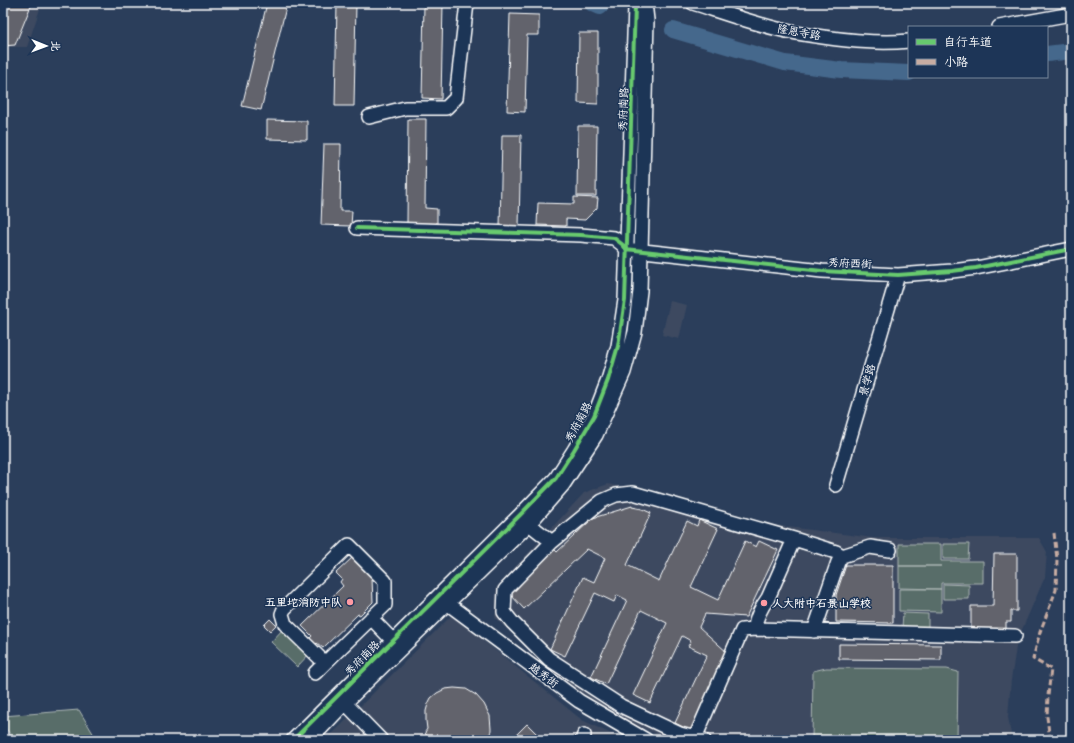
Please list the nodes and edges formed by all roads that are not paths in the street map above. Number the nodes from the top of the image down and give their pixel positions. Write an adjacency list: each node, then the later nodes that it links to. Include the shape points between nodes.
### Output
1 (467, 3): 8 (street, via 456,98 446,108 405,108)
2 (637, 3): 10 (street, 秀府南路)
3 (645, 3): 12 (street, 秀府南路, via 647,20)
4 (693, 3): 7 (street, 隆恩寺路, via 779,30 866,42)
5 (1071, 14): 6 (street)
6 (1005, 26)
7 (908, 41)
8 (368, 117)
9 (357, 228): 10 (street, via 614,238)
10 (626, 249): 12 (street, 秀府西街); 15 (street, 秀府南路, via 625,300 618,346 608,380 594,416 574,450)
11 (1071, 249): 13 (street, 秀府西街, via 976,268)
12 (642, 251): 13 (street, 秀府西街, via 822,271); 15 (street, 秀府南路, via 635,332 621,379 596,435 563,485)
13 (898, 275): 14 (street, 景学路)
14 (836, 485)
15 (525, 519): 17 (street); 20 (street, 秀府南路); 25 (street, 秀府南路)
16 (794, 539): 17 (street, via 633,493 616,495 602,501); 19 (street); 22 (street)
17 (552, 542): 29 (street, via 505,590 504,612 549,660 621,706 680,734)
18 (890, 550): 19 (street, via 870,547)
19 (842, 556): 23 (street)
20 (447, 603): 25 (street, 秀府南路); 33 (street, 越秀街, via 579,701)
21 (371, 618): 25 (street); 26 (street); 26 (street, via 385,605 385,581 349,545 284,609 282,614 285,624)
22 (754, 629): 23 (street); 29 (street, via 742,630)
23 (814, 631): 24 (street)
24 (1015, 636)
25 (397, 644): 28 (street, 秀府南路); 30 (street, 秀府南路)
26 (325, 663): 27 (street)
27 (315, 673)
28 (344, 703): 31 (street, 秀府南路); 32 (street)
29 (700, 739)
30 (293, 740)
31 (310, 740)
32 (381, 740)
33 (646, 740)

